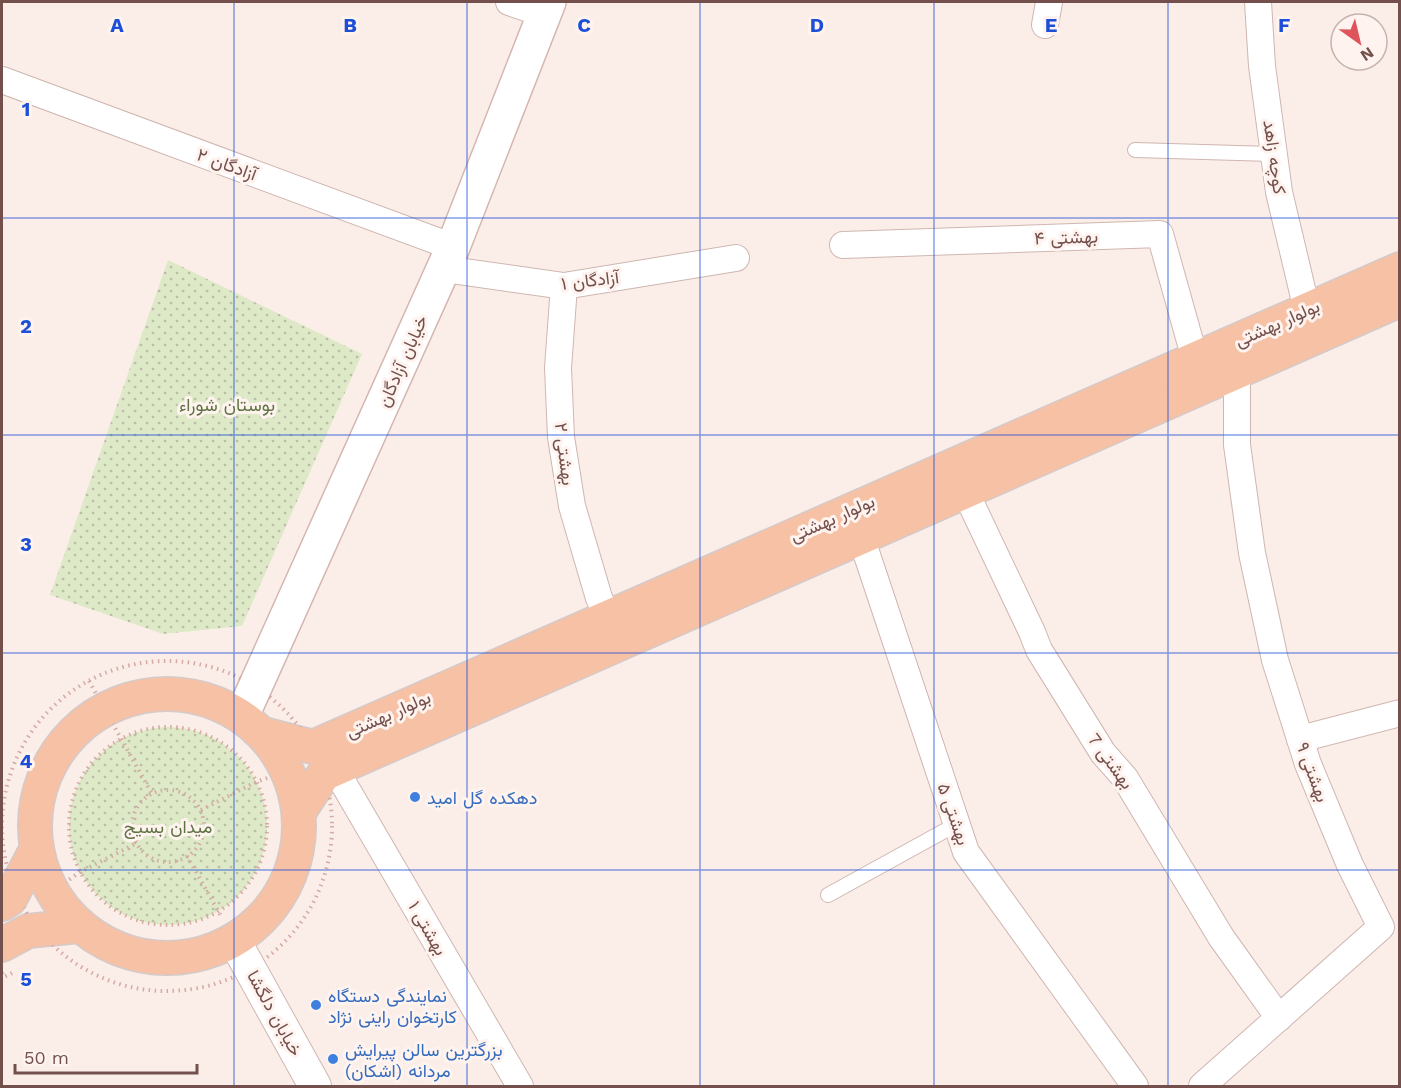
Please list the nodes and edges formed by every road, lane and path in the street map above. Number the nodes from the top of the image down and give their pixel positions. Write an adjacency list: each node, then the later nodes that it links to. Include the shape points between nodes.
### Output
1 (509, 2): 3 (street)
2 (1258, 2): 6 (street, کوچه زاهد)
3 (547, 8): 8 (main road, خیابان آزادگان)
4 (2, 80): 8 (street, آزادگان ۲)
5 (1135, 150): 6 (lane)
6 (1274, 154): 13 (street, کوچه زاهد)
7 (843, 245): 14 (street, بهشتی ۴, via 1160,234)
8 (449, 258): 11 (street, آزادگان ۱); 20 (main road, خیابان آزادگان)
9 (736, 258): 11 (street, آزادگان ۱)
10 (1400, 269): 13 (main road, بولوار بهشتی)
11 (564, 286): 18 (street, بهشتی ۲, via 558,368 561,437 572,506)
12 (1400, 300): 15 (main road, بولوار بهشتی)
13 (1307, 310): 14 (main road, بولوار بهشتی)
14 (1195, 359): 18 (main road, بولوار بهشتی)
15 (1237, 372): 16 (main road, بولوار بهشتی); 25 (street, بهشتی ۹, via 1237,445 1252,553 1275,660)
16 (965, 491): 17 (main road, بولوار بهشتی); 42 (street, بهشتی 7, via 1039,650 1103,753 1125,777 1221,937)
17 (861, 537): 26 (main road, بولوار بهشتی); 31 (street, بهشتی ۵)
18 (608, 617): 26 (main road, بولوار بهشتی)
19 (89, 681): 20 (path, via 125,666 173,661 221,669); 21 (path); 32 (path, via 55,704 28,736 8,784)
20 (256, 686): 23 (main road, خیابان آزادگان); 26 (path, via 284,709)
21 (105, 709): 23 (main road, via 138,696 184,694 214,702); 24 (path); 37 (main road, via 70,735 39,788)
22 (1400, 713): 25 (street)
23 (252, 725): 26 (main road); 30 (main road, via 280,755 294,788)
24 (121, 739): 27 (path, via 156,728 198,732 235,753); 28 (path); 35 (path, via 91,763 73,797 69,835)
25 (1300, 739): 42 (street, بهشتی ۹, via 1350,865 1381,927)
26 (324, 763): 30 (main road); 41 (path, via 332,810 326,872 297,927); 44 (street, بهشتی ۱)
27 (256, 782): 29 (path); 38 (path, via 266,817 262,854 246,886)
28 (152, 794): 29 (path, via 180,792); 33 (path, via 134,815)
29 (201, 810): 34 (path, via 203,836)
30 (299, 813): 39 (main road, via 298,846 289,878 261,919)
31 (957, 824): 36 (lane); 45 (street, بهشتی ۵, via 966,852)
32 (2, 836): 37 (path, via 8,873)
33 (136, 843): 34 (path, via 159,861); 35 (path)
34 (187, 856): 38 (path)
35 (80, 872): 37 (path); 38 (path, via 105,902 140,921 180,924)
36 (828, 895)
37 (28, 906): 39 (main road, via 60,904 92,936 122,951 154,958 204,953); 40 (main road, via 28,931); 41 (path, via 58,950 74,963 130,987 192,989)
38 (218, 911): 39 (path)
39 (234, 940): 41 (street, خیابان دلگشا)
40 (2, 945)
41 (250, 968): 43 (street, خیابان دلگشا)
42 (1279, 1018): 46 (street, بهشتی ۹)
43 (315, 1086)
44 (520, 1086)
45 (1135, 1086)
46 (1202, 1086)

